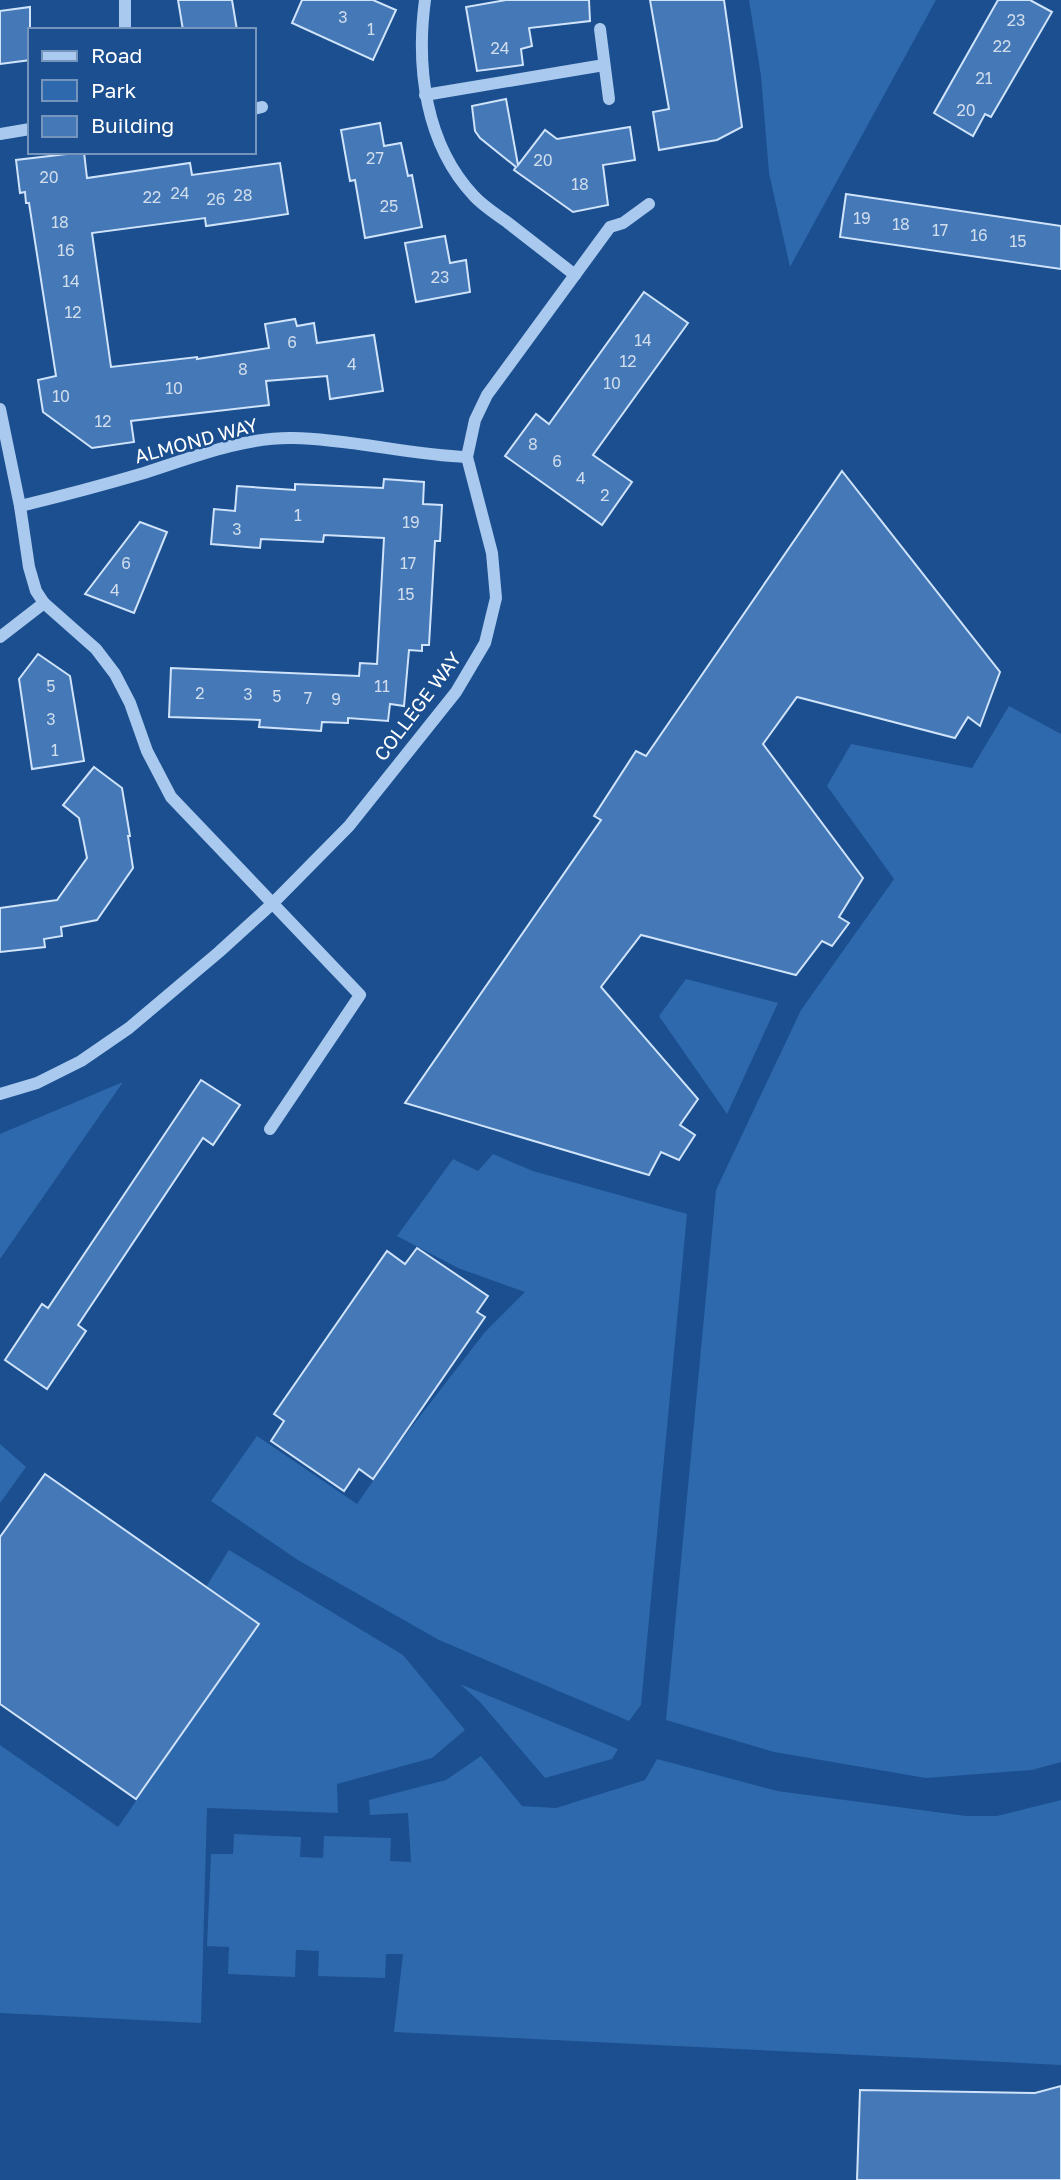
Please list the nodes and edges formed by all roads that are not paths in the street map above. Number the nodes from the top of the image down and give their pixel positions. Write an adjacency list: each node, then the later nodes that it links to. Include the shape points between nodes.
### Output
1 (125, 0): 3 (street)
2 (425, 0): 6 (street, via 421,29)
3 (125, 28)
4 (600, 29): 5 (street)
5 (604, 65): 6 (street); 7 (street)
6 (425, 95): 11 (street, via 442,149 457,176 475,197)
7 (609, 99)
8 (28, 129): 9 (street)
9 (0, 134)
10 (649, 204): 11 (street, COLLEGE WAY, via 610,227)
11 (575, 275): 13 (street, COLLEGE WAY, via 487,395 475,419)
12 (1, 418): 14 (street)
13 (467, 457): 14 (street, ALMOND WAY, via 292,438 247,443); 17 (street, COLLEGE WAY, via 492,553 496,598 485,643 456,692 349,826)
14 (20, 506): 15 (street, via 29,568)
15 (44, 604): 16 (street); 17 (street, via 96,649 115,674 171,797)
16 (0, 637)
17 (273, 903): 18 (street, COLLEGE WAY, via 129,1028 81,1061 37,1083); 19 (street, via 360,995)
18 (0, 1094)
19 (270, 1129)

